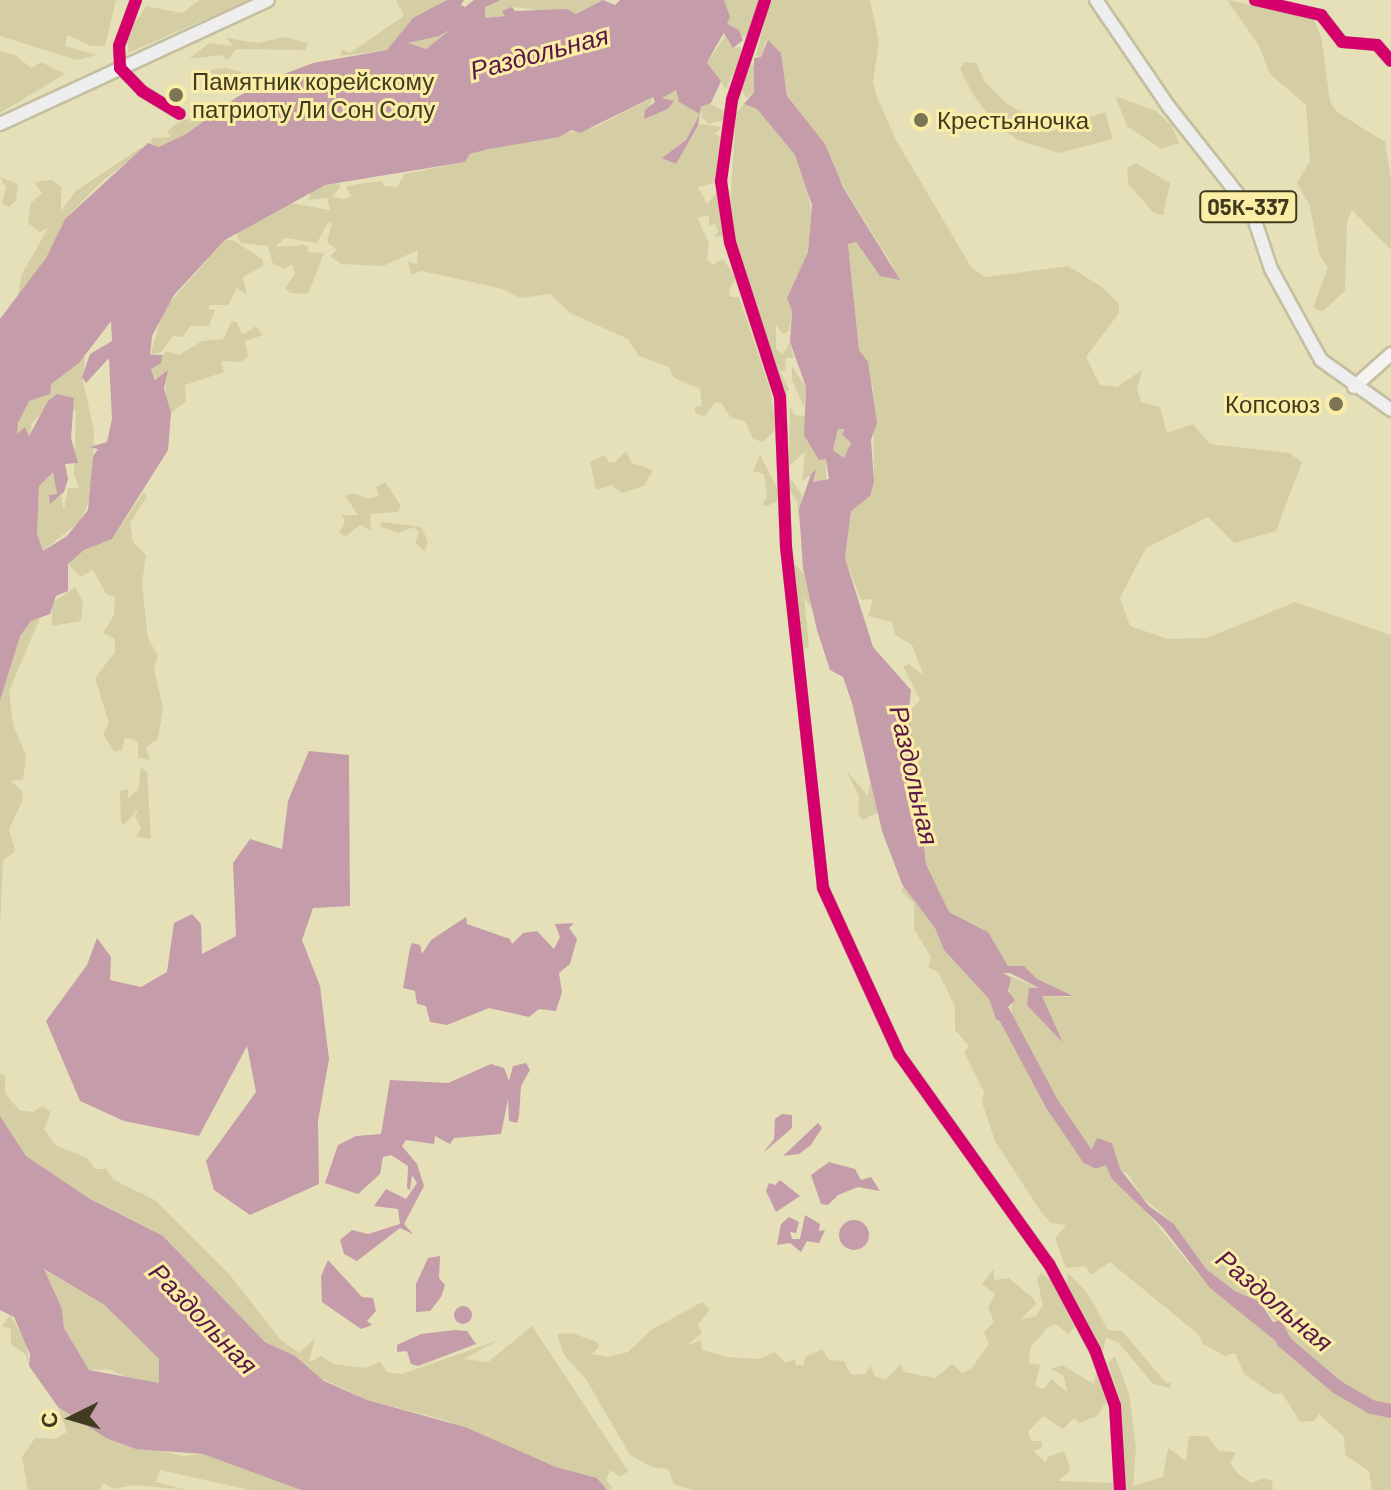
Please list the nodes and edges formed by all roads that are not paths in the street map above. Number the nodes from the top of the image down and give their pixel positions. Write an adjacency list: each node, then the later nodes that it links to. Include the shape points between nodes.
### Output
1 (136, 0): 7 (street, via 119,46)
2 (268, 0): 7 (main road)
3 (765, 0): 13 (street, via 732,100 721,181 730,242 780,397 786,547 823,888 906,1066 1049,1264 1089,1337 1115,1406)
4 (1096, 0): 11 (main road, 05К-337, via 1169,107 1252,212 1271,269 1311,346)
5 (1255, 0): 6 (street, via 1321,15 1342,42 1377,45)
6 (1391, 61)
7 (120, 68): 8 (street, via 142,91); 9 (main road)
8 (180, 114)
9 (0, 124)
10 (1391, 354): 11 (street)
11 (1354, 387): 12 (main road, 05К-337)
12 (1391, 410)
13 (1120, 1490)

